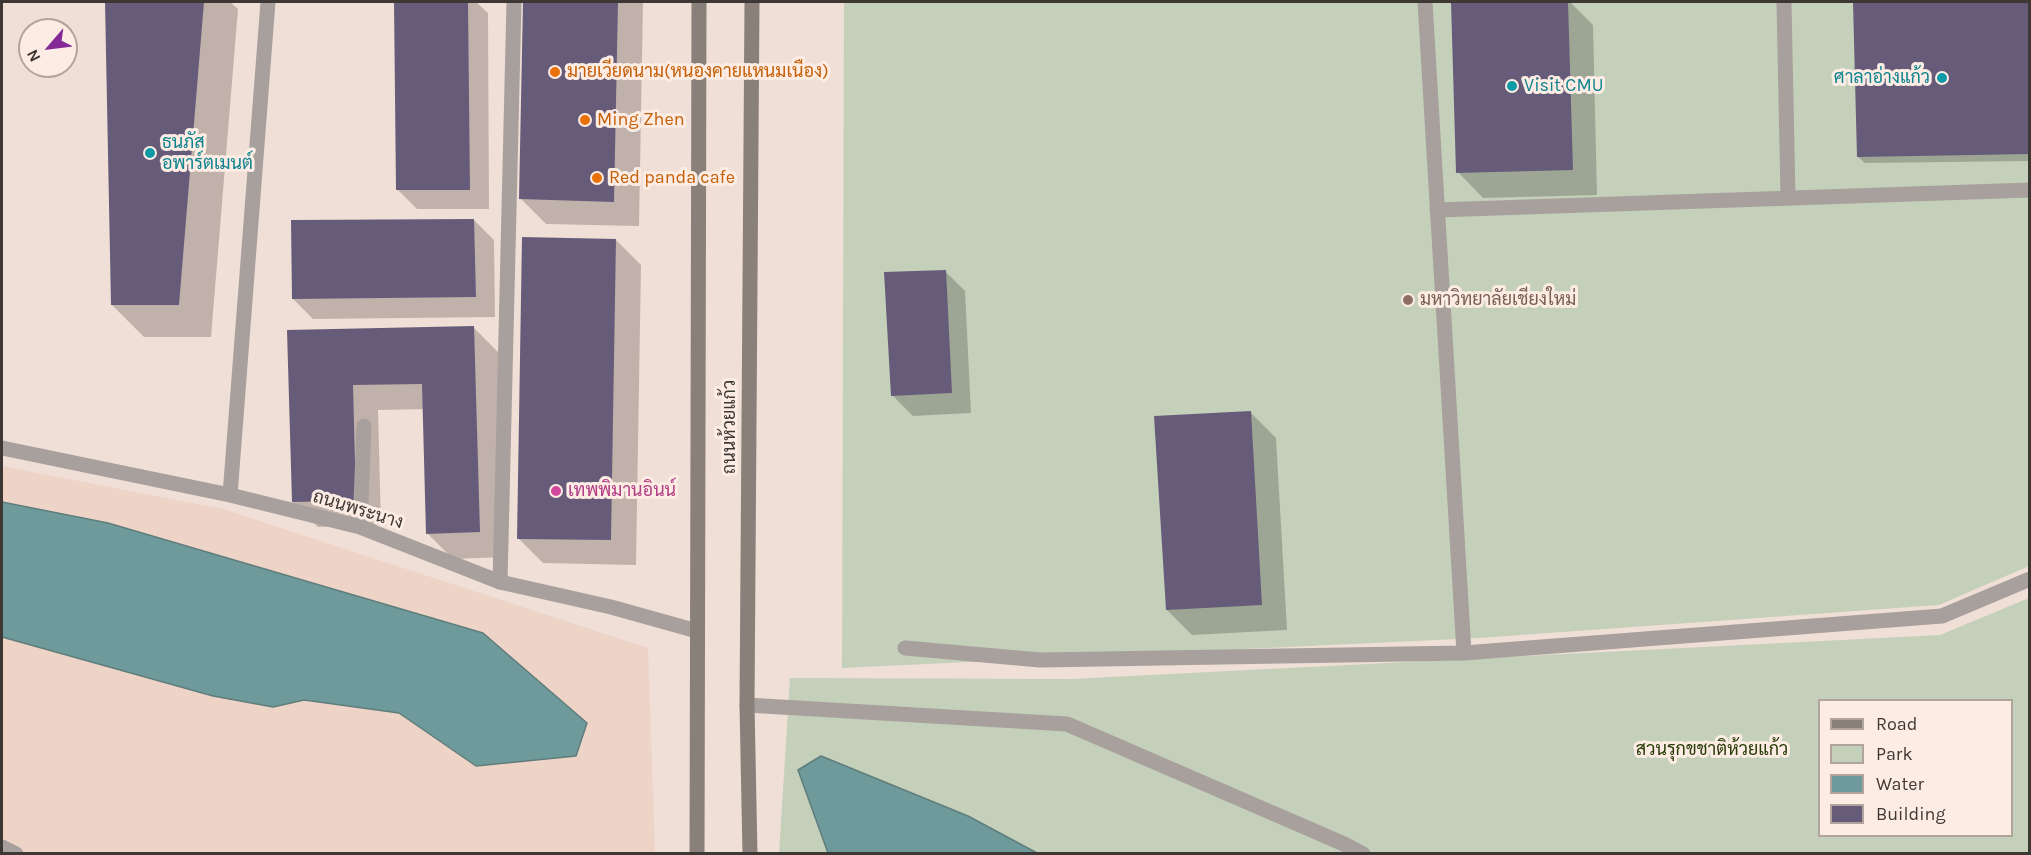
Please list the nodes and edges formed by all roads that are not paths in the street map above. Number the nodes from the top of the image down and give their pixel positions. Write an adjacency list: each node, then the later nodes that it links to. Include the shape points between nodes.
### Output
1 (268, 2): 12 (street)
2 (514, 2): 15 (street)
3 (699, 2): 16 (main road, ถนนห้วยแก้ว)
4 (752, 2): 19 (main road, ถนนห้วยแก้ว)
5 (1425, 2): 9 (street)
6 (1784, 2): 8 (street)
7 (2030, 190): 8 (street)
8 (1788, 198): 9 (street)
9 (1437, 210): 18 (street)
10 (364, 426): 13 (street)
11 (2, 448): 12 (street, ถนนพระนาง)
12 (230, 495): 13 (street, ถนนพระนาง)
13 (360, 527): 15 (street, ถนนพระนาง)
14 (2030, 579): 18 (street, via 1942,616)
15 (500, 582): 16 (street, ถนนพระนาง)
16 (697, 631): 22 (main road, ถนนห้วยแก้ว)
17 (905, 648): 18 (street, via 1040,660)
18 (1464, 653)
19 (747, 705): 23 (main road, ถนนห้วยแก้ว); 24 (street, via 1067,724)
20 (2, 847): 21 (street)
21 (16, 854)
22 (698, 854)
23 (750, 854)
24 (1363, 854)

